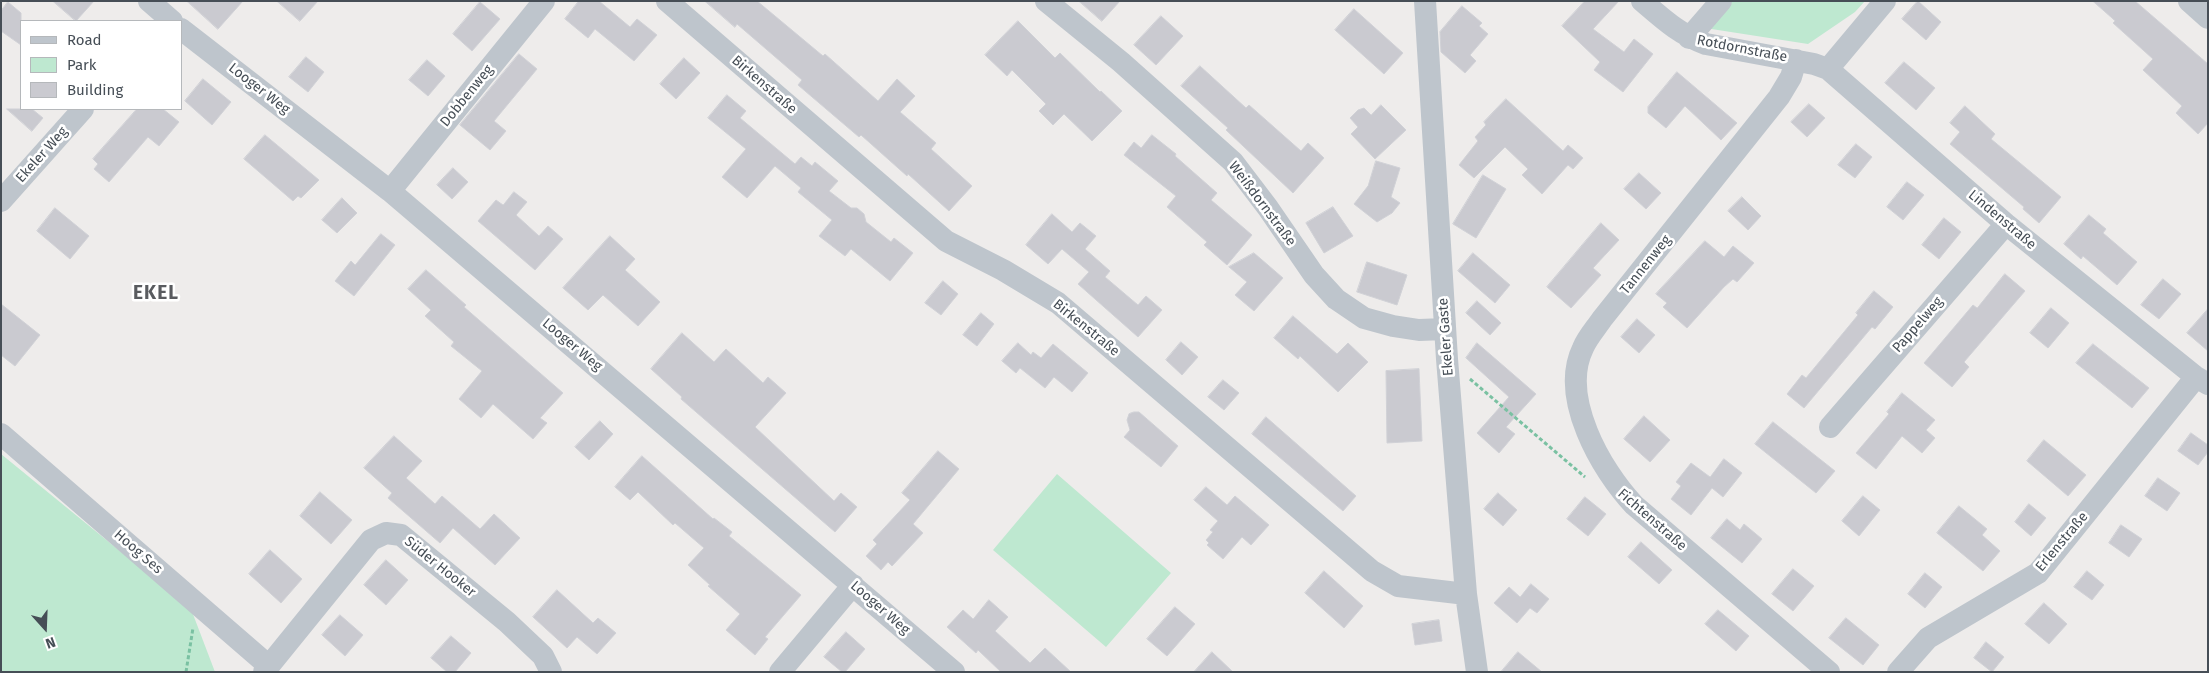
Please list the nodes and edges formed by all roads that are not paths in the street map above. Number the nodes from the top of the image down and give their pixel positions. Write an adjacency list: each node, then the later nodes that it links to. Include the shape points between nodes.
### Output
1 (544, 1): 15 (street, Dobbenweg)
2 (667, 1): 24 (street, Birkenstraße, via 946,241 1004,270 1058,303 1372,571 1398,586)
3 (1046, 1): 18 (street, Weißdornstraße, via 1121,62 1233,162 1314,275 1336,299 1364,318 1393,326)
4 (1425, 1): 18 (street, Ekeler Gaste)
5 (1642, 1): 11 (street, Rotdornstraße)
6 (1720, 1): 11 (street)
7 (1885, 1): 13 (street)
8 (2189, 1): 9 (street)
9 (2208, 18)
10 (182, 26): 15 (street, Looger Weg)
11 (1689, 38): 12 (street, Rotdornstraße)
12 (1796, 60): 13 (street, Lindenstraße); 22 (street, Tannenweg, via 1780,97 1582,348 1576,385 1580,410 1588,434)
13 (1828, 69): 17 (street, Lindenstraße)
14 (82, 110): 16 (street, Ekeler Weg)
15 (390, 191): 23 (street, Looger Weg)
16 (1, 200)
17 (2006, 224): 19 (street, Lindenstraße); 20 (street, Pappelweg)
18 (1445, 329): 24 (street, Ekeler Gaste)
19 (2202, 381): 31 (street, Erlenstraße, via 2038,573 1928,638)
20 (1830, 427)
21 (1, 434): 25 (street, Hoog Ses, via 197,602)
22 (1618, 488): 30 (street, Fichtenstraße)
23 (853, 585): 27 (street); 28 (street, Looger Weg)
24 (1466, 594): 29 (street, Ekeler Gaste)
25 (266, 669): 26 (street, Süder Hooker, via 371,540 386,533 401,535 507,622 543,656)
26 (551, 672)
27 (780, 672)
28 (954, 672)
29 (1477, 672)
30 (1829, 672)
31 (1898, 672)

